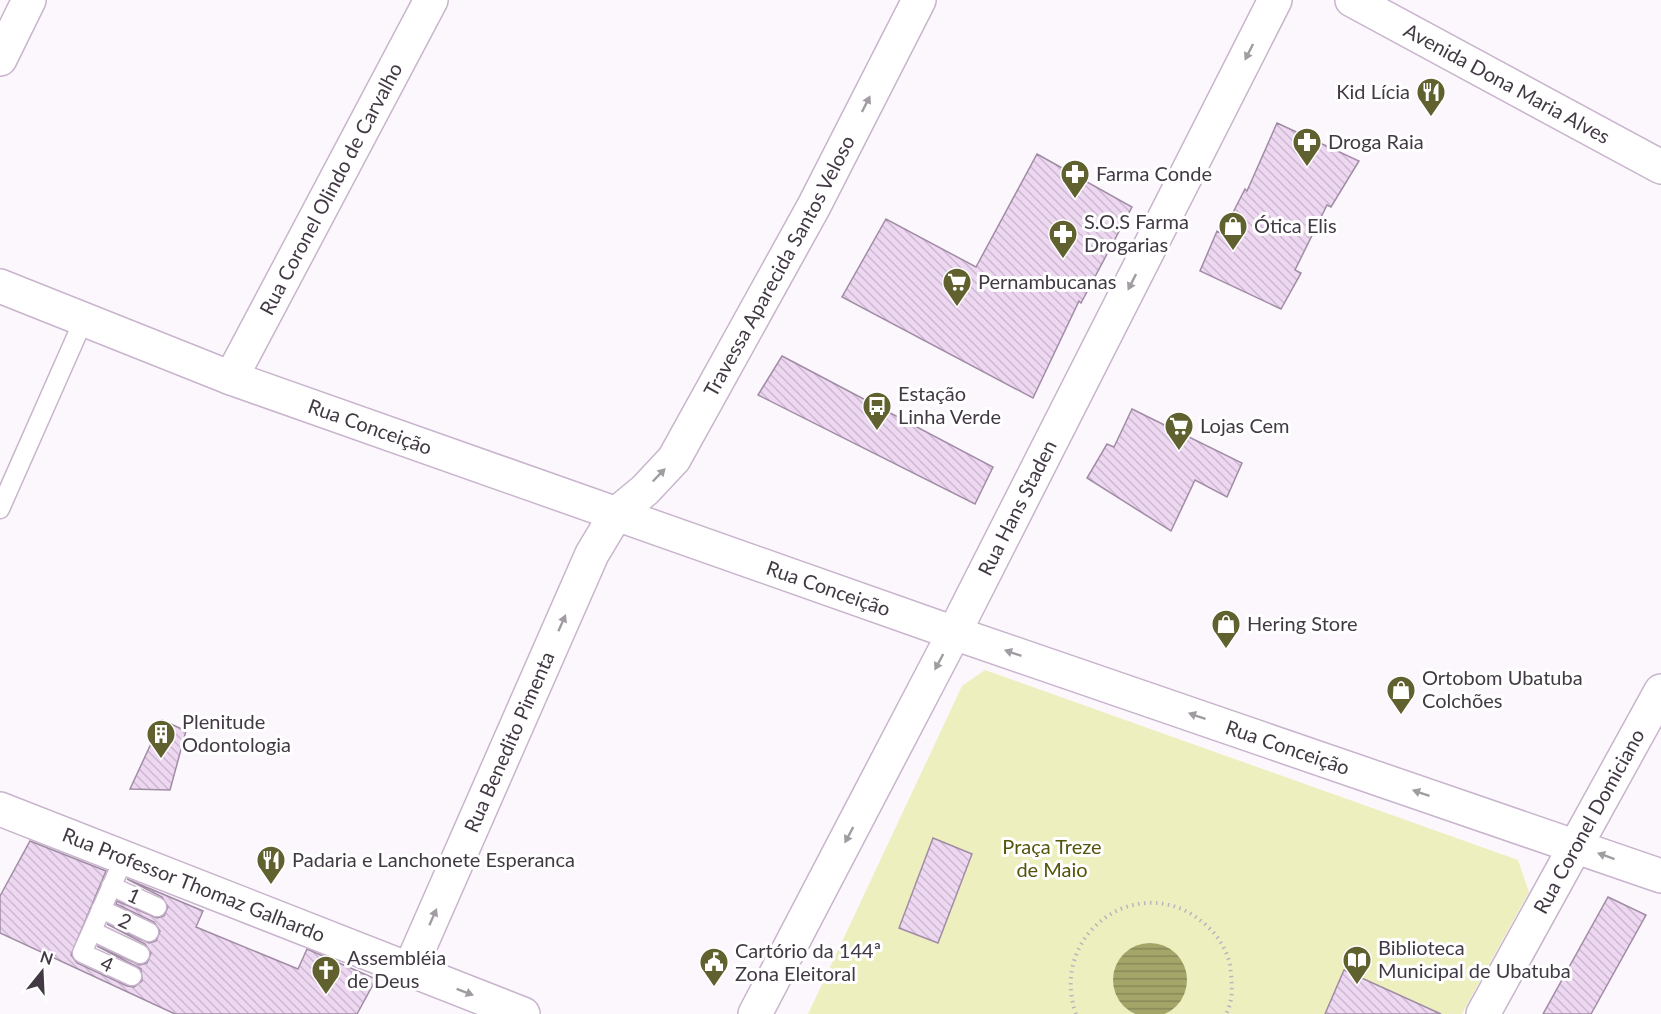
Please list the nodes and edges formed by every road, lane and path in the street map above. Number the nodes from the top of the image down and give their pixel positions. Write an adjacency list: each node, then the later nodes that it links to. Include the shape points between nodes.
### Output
1 (29, 0): 6 (street)
2 (431, 0): 10 (street, Rua Coronel Olindo de Carvalho)
3 (919, 0): 12 (street, Travessa Aparecida Santos Veloso, one-way to 3, via 674,459 814,206)
4 (1275, 0): 13 (street, Rua Hans Staden, one-way to 13)
5 (1352, 0): 7 (street, Avenida Dona Maria Alves)
6 (0, 59)
7 (1661, 167)
8 (0, 286): 9 (street, Rua Conceição)
9 (84, 319): 10 (street, Rua Conceição); 11 (lane)
10 (231, 378): 12 (street, Rua Conceição)
11 (0, 509)
12 (616, 514): 13 (street, Rua Conceição); 24 (street, Rua Benedito Pimenta, one-way to 12, via 592,554)
13 (954, 633): 16 (street, Rua Conceição, one-way to 13); 27 (street, Rua Hans Staden, one-way to 27)
14 (1661, 691): 16 (street, Rua Coronel Domiciano)
15 (0, 809): 17 (street, Rua Professor Thomaz Galhardo)
16 (1576, 845): 18 (street, Rua Conceição, one-way to 16); 30 (street, Rua Coronel Domiciano)
17 (118, 872): 19 (lane, 1); 20 (lane); 24 (street, Rua Professor Thomaz Galhardo)
18 (1661, 876)
19 (157, 907)
20 (101, 909): 21 (lane); 22 (lane, 2)
21 (92, 932): 23 (lane); 25 (lane, 4, via 82,953)
22 (149, 932)
23 (140, 954)
24 (409, 971): 26 (street, Rua Professor Thomaz Galhardo, one-way to 26)
25 (132, 976)
26 (523, 1014)
27 (755, 1014)
28 (1076, 1014): 29 (path, via 1070,970 1079,944 1097,922 1120,908 1148,902 1189,913 1216,934 1228,957 1233,983)
29 (1226, 1014)
30 (1483, 1014)

